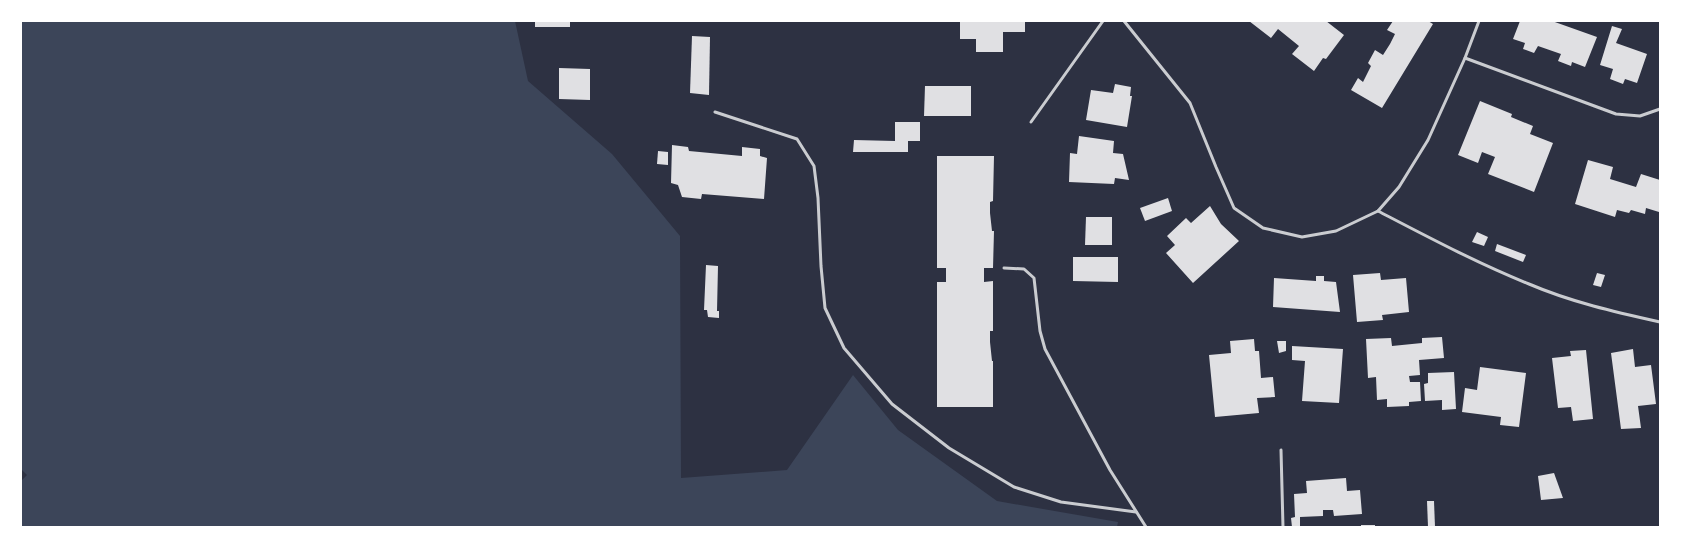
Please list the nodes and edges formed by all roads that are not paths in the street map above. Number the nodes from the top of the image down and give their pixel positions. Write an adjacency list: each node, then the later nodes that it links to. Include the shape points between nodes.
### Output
1 (1103, 21): 7 (lane)
2 (1124, 21): 8 (lane, via 1190,102 1234,208 1263,228 1302,237 1336,231)
3 (1479, 21): 4 (lane)
4 (1465, 58): 5 (lane, via 1616,114 1640,116); 8 (lane, via 1428,140 1399,187)
5 (1660, 108)
6 (715, 112): 12 (lane, via 797,139 814,166 825,308 844,348 892,404 949,448 1014,487 1061,502)
7 (1031, 122)
8 (1378, 211): 10 (lane, via 1439,243 1529,284 1601,309)
9 (1004, 268): 12 (lane, via 1024,269 1034,278 1040,331 1045,349 1110,470)
10 (1660, 322)
11 (1281, 450): 14 (lane)
12 (1136, 512): 13 (lane)
13 (1146, 527)
14 (1283, 527)

